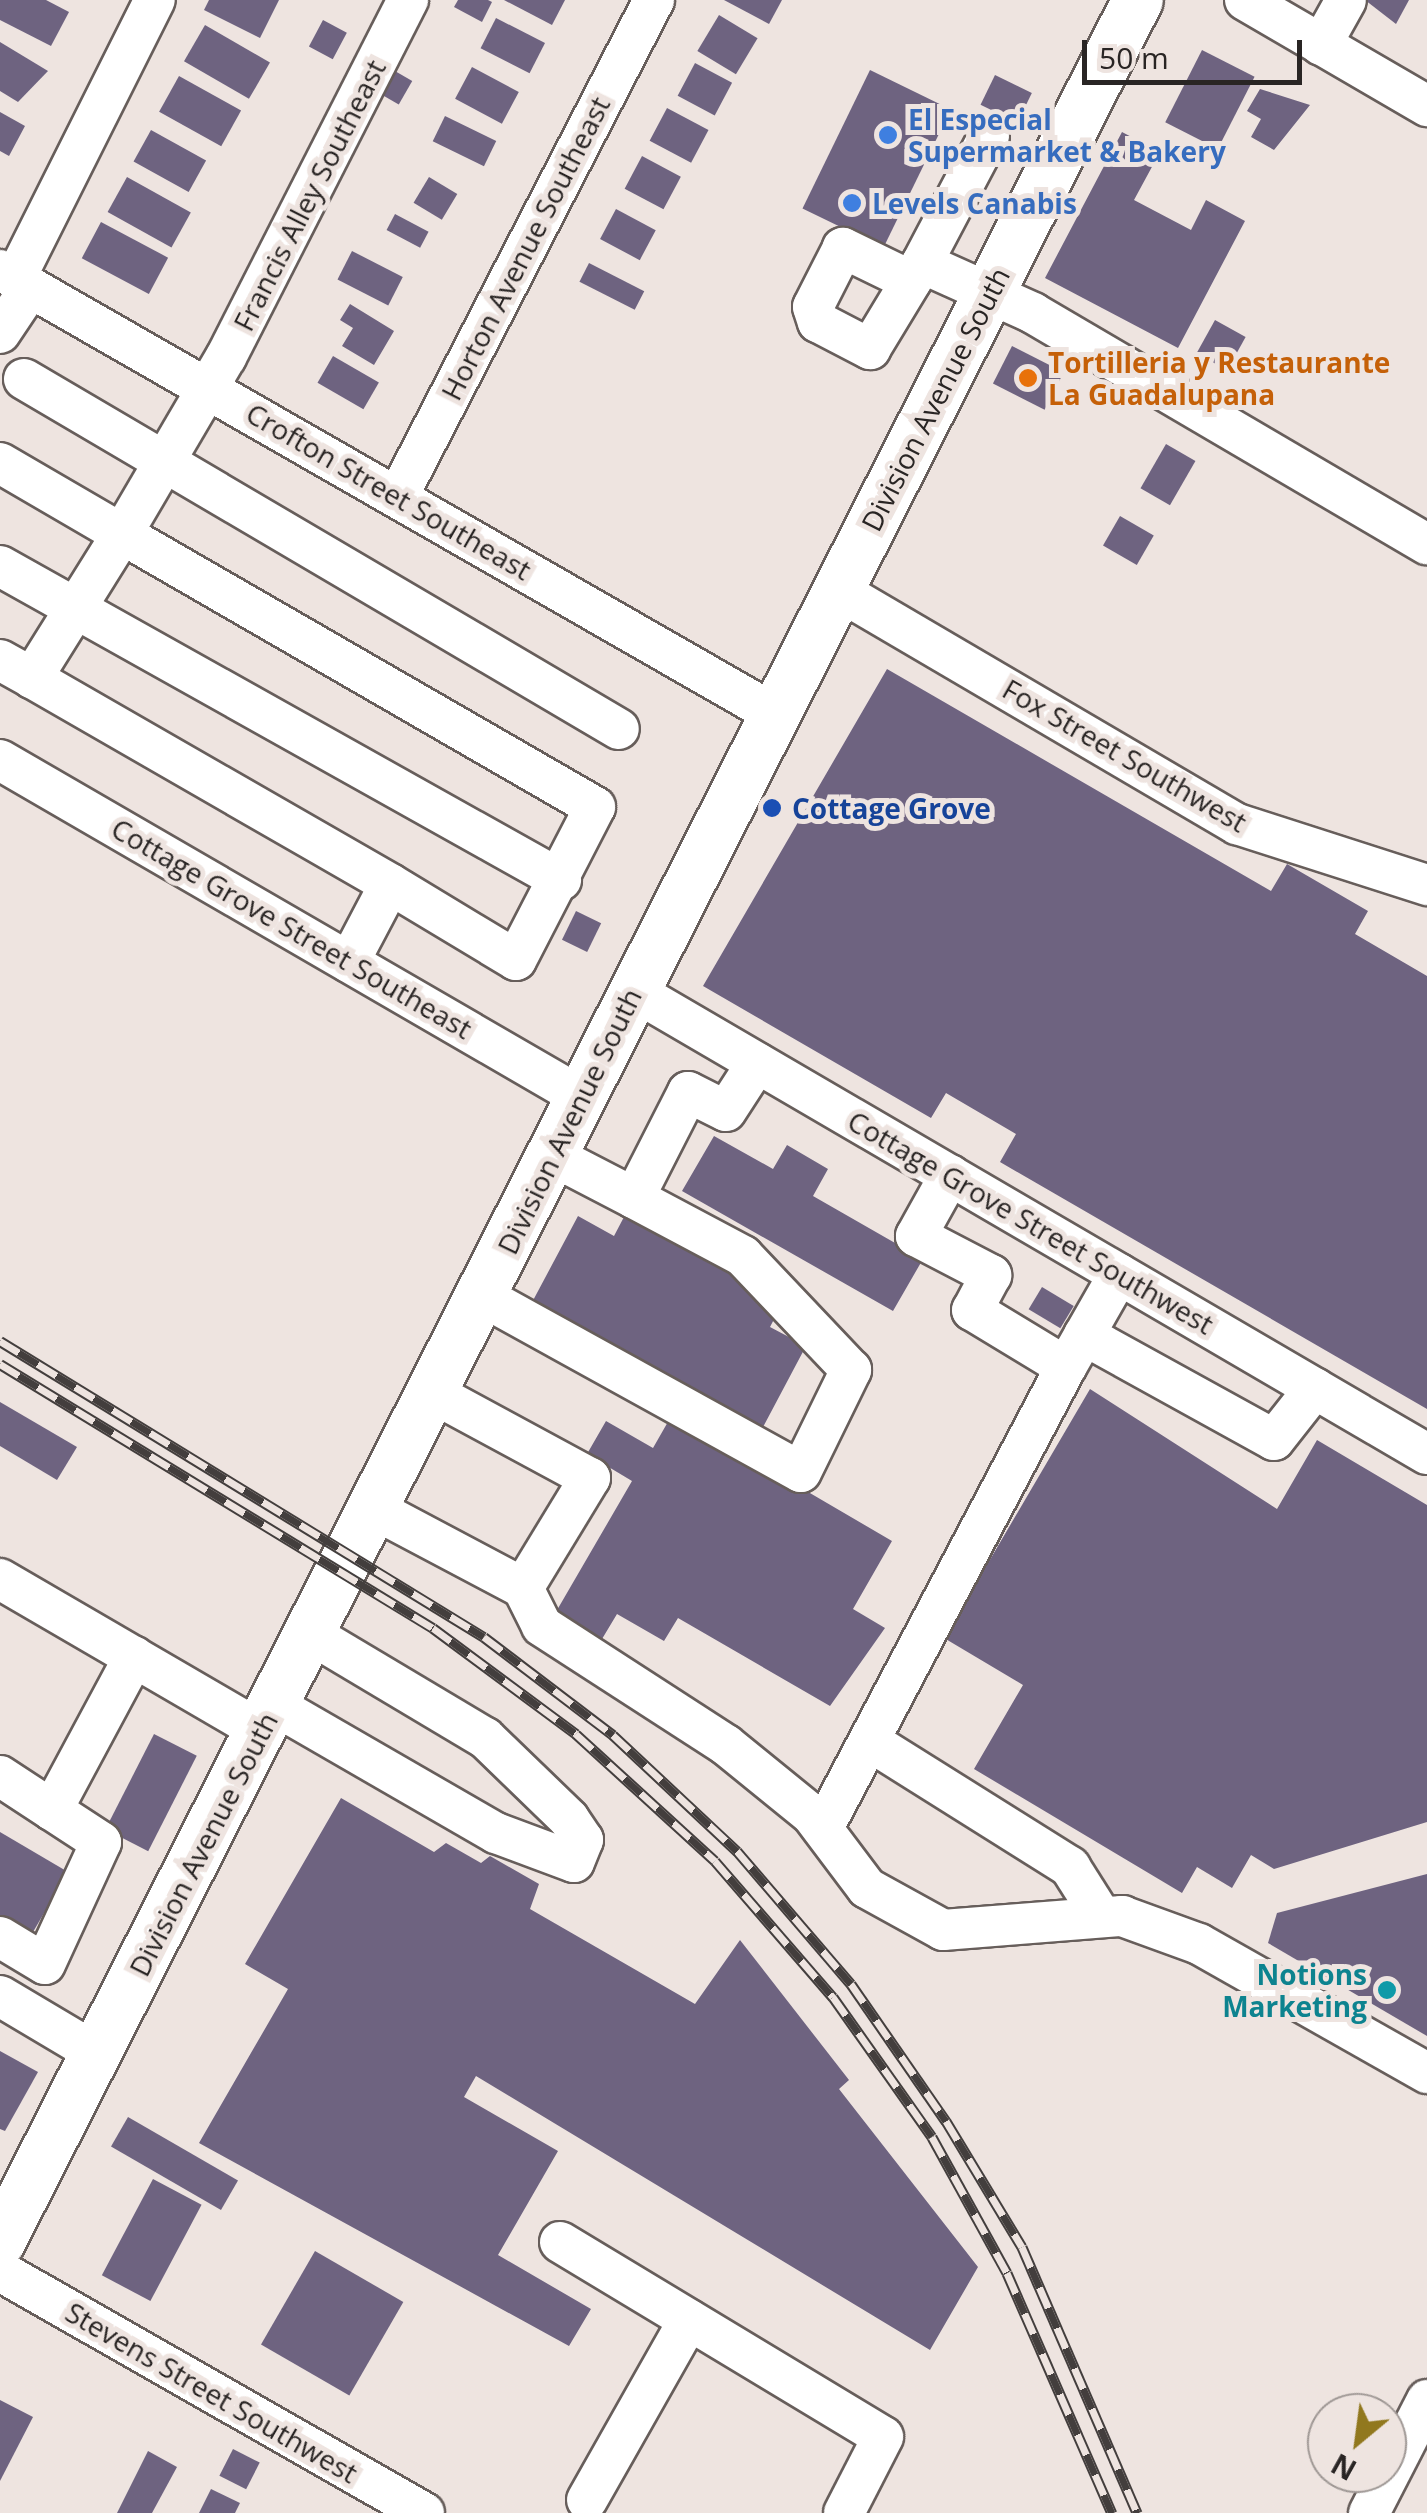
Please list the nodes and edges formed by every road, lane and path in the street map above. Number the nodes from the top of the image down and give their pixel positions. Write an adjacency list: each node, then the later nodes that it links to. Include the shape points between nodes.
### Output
1 (154, 0): 10 (street)
2 (408, 0): 14 (street, Francis Alley Southeast)
3 (654, 0): 17 (street, Horton Avenue Southeast)
4 (1138, 0): 11 (main road, Division Avenue South)
5 (1245, 0): 7 (street)
6 (1346, 0): 7 (street)
7 (1322, 46): 8 (street)
8 (1427, 106)
9 (989, 136): 11 (street, via 916,272)
10 (15, 279): 12 (street); 14 (street, Crofton Street Southeast)
11 (988, 294): 19 (street); 21 (main road, Division Avenue South)
12 (0, 333)
13 (24, 379): 15 (street)
14 (206, 387): 15 (street, Francis Alley Southeast); 17 (street, Crofton Street Southeast)
15 (164, 461): 18 (street, Francis Alley Southeast); 25 (street)
16 (0, 463): 18 (street)
17 (398, 496): 24 (street, Crofton Street Southeast)
18 (122, 534): 22 (street, Francis Alley Southeast); 27 (street, via 595,807)
19 (1427, 544)
20 (0, 566): 22 (street)
21 (838, 590): 24 (main road, Division Avenue South); 29 (street, Fox Street Southwest, via 1238,824)
22 (76, 608): 23 (street, Francis Alley Southeast); 27 (street)
23 (16, 669): 28 (street)
24 (776, 715): 31 (main road, Division Avenue South)
25 (619, 729)
26 (0, 760): 30 (street, Cottage Grove Street Southeast)
27 (561, 880): 28 (street, via 516,960)
28 (390, 884): 30 (street)
29 (1427, 885)
30 (349, 962): 33 (street, Cottage Grove Street Southeast)
31 (634, 991): 32 (street, Cottage Grove Street Southwest); 33 (main road, Division Avenue South)
32 (757, 1063): 35 (street, Cottage Grove Street Southwest); 36 (street, via 726,1111 688,1092)
33 (584, 1098): 34 (main road, Division Avenue South)
34 (554, 1156): 36 (street); 38 (main road, Division Avenue South)
35 (950, 1175): 37 (street, Cottage Grove Street Southwest); 39 (street, via 916,1236 991,1274 972,1310)
36 (634, 1198): 38 (street, via 744,1256 851,1370 801,1472)
37 (1119, 1274): 39 (street); 40 (street, Cottage Grove Street Southwest)
38 (482, 1296): 41 (main road, Division Avenue South)
39 (1075, 1351): 40 (street, via 1274,1440); 49 (street)
40 (1315, 1388): 42 (street, Cottage Grove Street Southwest)
41 (433, 1393): 43 (main road, Division Avenue South); 44 (street, via 590,1478)
42 (1427, 1454)
43 (374, 1509): 44 (street); 46 (main road, Division Avenue South)
44 (523, 1588): 52 (street, via 542,1626 726,1746)
45 (6, 1597): 47 (street)
46 (310, 1634): 48 (main road, Division Avenue South); 48 (street, via 485,1738 569,1818 583,1840 574,1862 496,1833)
47 (134, 1656): 48 (street); 51 (street)
48 (267, 1718): 56 (main road, Division Avenue South)
49 (870, 1742): 52 (street); 53 (street, via 1070,1868)
50 (0, 1776): 51 (street)
51 (52, 1810): 54 (street, via 101,1842 45,1964)
52 (823, 1828): 53 (street, via 868,1888 943,1930)
53 (1101, 1916): 57 (street, via 1199,1944)
54 (0, 1937)
55 (0, 1996): 56 (street)
56 (96, 2053): 58 (main road, Division Avenue South)
57 (1427, 2073)
58 (0, 2242)
59 (560, 2242): 61 (street)
60 (0, 2271): 64 (street, Stevens Street Southwest)
61 (689, 2320): 63 (street); 65 (street, via 883,2437)
62 (1427, 2400): 66 (street)
63 (588, 2500)
64 (424, 2513)
65 (844, 2513)
66 (1369, 2513)

